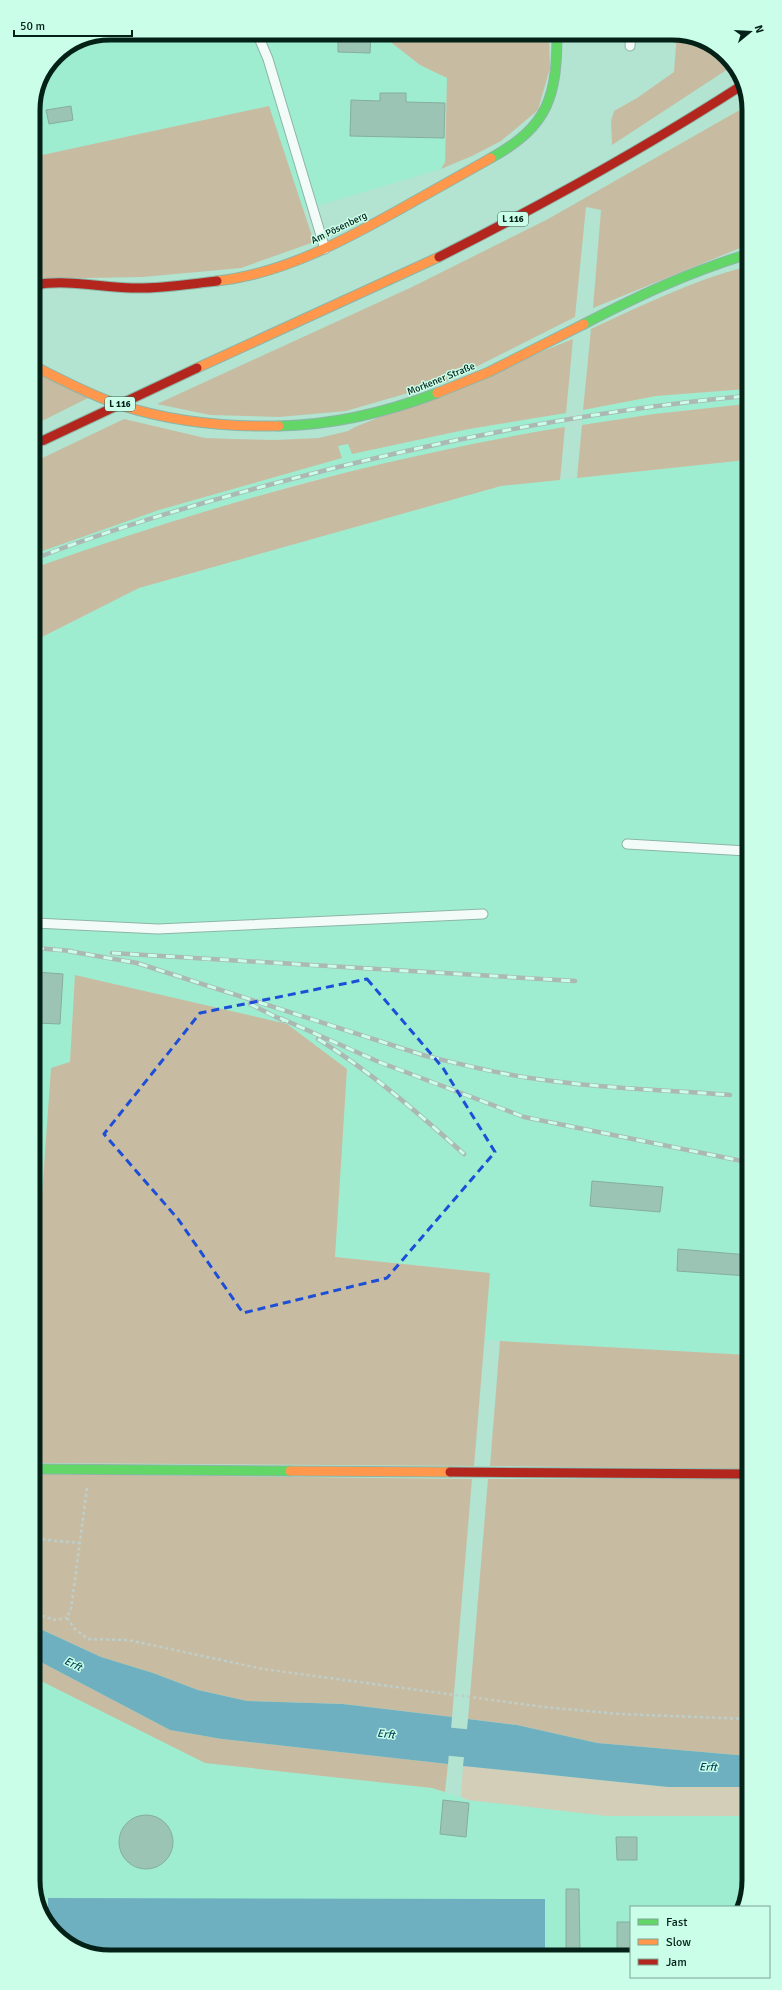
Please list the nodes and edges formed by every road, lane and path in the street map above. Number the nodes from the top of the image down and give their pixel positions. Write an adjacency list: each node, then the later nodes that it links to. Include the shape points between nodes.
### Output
1 (260, 40): 6 (lane, via 268,59)
2 (557, 40): 6 (street, Am Pösenberg, via 556,82 537,121 523,136 509,148 365,230)
3 (630, 40): 4 (lane)
4 (630, 46)
5 (738, 88): 10 (street, L 116, bridge, via 633,154 499,227)
6 (325, 249): 8 (street, Am Pösenberg, via 263,272 205,283 132,288 55,282)
7 (742, 256): 9 (street, Morkener Straße, via 668,283 460,385 362,417 308,425 243,427 189,421 122,406)
8 (40, 284)
9 (40, 369)
10 (40, 442)
11 (627, 844): 12 (lane)
12 (742, 851)
13 (483, 914): 14 (lane, via 168,928)
14 (40, 923)
15 (40, 1469): 16 (street)
16 (90, 1469): 17 (street); 19 (path)
17 (742, 1474)
18 (40, 1539): 19 (path)
19 (80, 1543): 21 (path, via 71,1609)
20 (40, 1615): 21 (path, via 55,1620)
21 (67, 1618): 22 (path, via 74,1629 88,1639 128,1640 263,1669 544,1707 619,1714)
22 (742, 1719)

